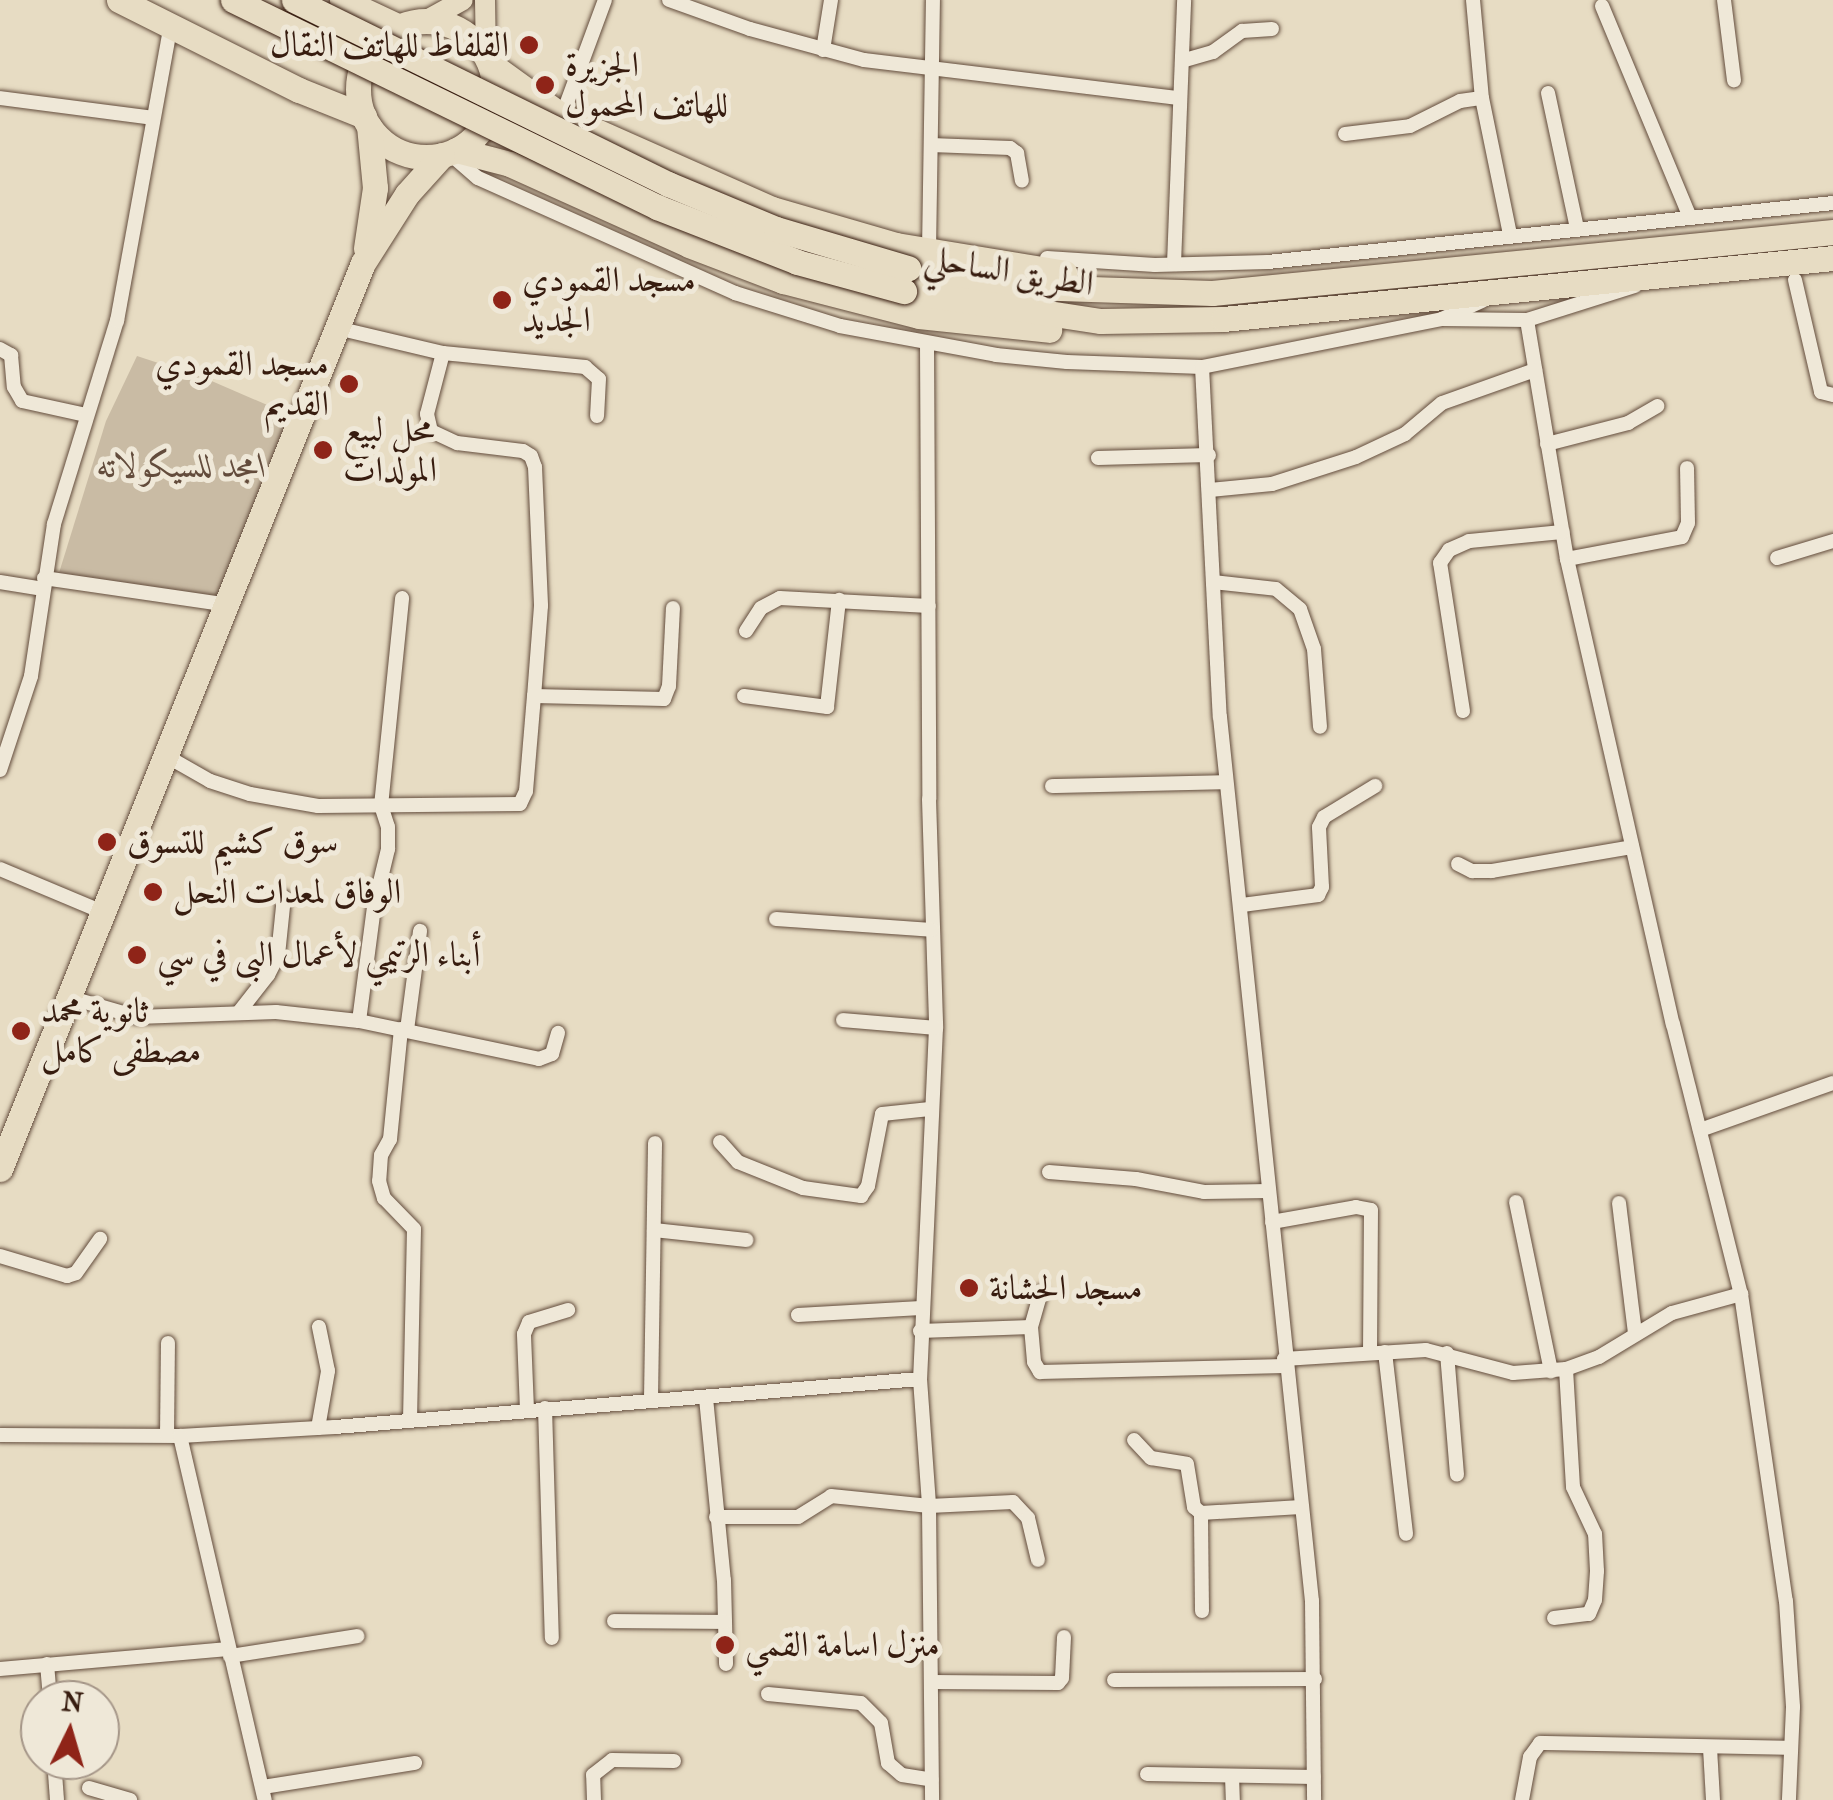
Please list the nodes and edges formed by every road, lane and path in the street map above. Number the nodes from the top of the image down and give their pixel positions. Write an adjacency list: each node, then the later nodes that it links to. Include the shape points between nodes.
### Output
1 (119, 0): 16 (highway)
2 (232, 0): 47 (highway, الطريق الساحلي, bridge, via 657,207 797,262)
3 (294, 0): 47 (highway, الطريق الساحلي, bridge, via 668,184)
4 (342, 0): 17 (highway)
5 (463, 0): 15 (main road)
6 (485, 0): 20 (main road)
7 (606, 0): 28 (street)
8 (668, 0): 19 (street)
9 (831, 0): 19 (street)
10 (933, 0): 22 (street)
11 (1184, 0): 21 (street)
12 (1474, 0): 27 (street)
13 (1724, 0): 23 (street)
14 (1602, 6): 36 (street)
15 (425, 21): 17 (highway); 20 (highway, via 460,30)
16 (172, 24): 29 (street); 30 (highway)
17 (398, 26): 30 (highway, via 362,64 358,81)
18 (1272, 29): 21 (street, via 1242,31 1213,52)
19 (823, 50): 22 (street)
20 (488, 60): 28 (highway); 33 (highway, via 494,80 490,114)
21 (1185, 60): 26 (street)
22 (931, 68): 26 (street); 32 (street)
23 (1734, 80)
24 (1548, 93): 37 (street)
25 (0, 98): 29 (street)
26 (1179, 98): 43 (street)
27 (1482, 98): 31 (street, via 1460,101 1410,126); 39 (street)
28 (562, 116): 40 (highway, via 772,209 853,235)
29 (153, 118): 62 (street, via 120,307)
30 (366, 121): 33 (highway, via 393,148 426,156); 42 (highway, via 375,188)
31 (1345, 134)
32 (931, 145): 34 (street, via 1010,148 1018,153); 40 (street)
33 (449, 152): 42 (highway, via 408,194); 53 (highway, via 524,170 727,262 852,301 996,328 1045,330); 55 (street, via 478,178 734,293)
34 (1022, 182)
35 (1833, 203): 36 (street)
36 (1689, 215): 37 (street)
37 (1577, 228): 39 (street)
38 (1833, 232): 50 (highway, الطريق الساحلي)
39 (1510, 235): 43 (street, via 1287,260)
40 (929, 247): 43 (street); 50 (highway, via 1046,271 1172,281)
41 (1833, 258): 44 (highway, الطريق الساحلي)
42 (363, 263): 54 (highway)
43 (1174, 264)
44 (1700, 272): 46 (highway, الطريق الساحلي); 48 (highway, via 1724,286)
45 (1833, 275): 48 (highway)
46 (1654, 278): 49 (highway, الطريق الساحلي); 52 (street)
47 (906, 280): 50 (highway, الطريق الساحلي); 53 (highway, الطريق الساحلي)
48 (1794, 280): 60 (street, via 1821,392)
49 (1514, 289): 51 (street); 53 (highway, الطريق الساحلي, via 1223,319)
50 (1212, 293)
51 (1442, 318): 52 (street); 58 (street)
52 (1527, 320): 59 (street)
53 (1101, 321)
54 (337, 328): 57 (street); 78 (highway)
55 (927, 344): 58 (street, via 1066,362); 79 (street)
56 (0, 349): 62 (street, via 11,355 22,401)
57 (444, 352): 63 (street, via 586,367 599,379); 82 (street, via 427,414 430,431 457,443 522,451 535,467 541,606)
58 (1202, 367): 65 (street)
59 (1535, 370): 64 (street); 68 (street, via 1442,402 1405,434 1356,458 1272,484)
60 (1833, 395)
61 (1658, 406): 64 (street, via 1628,423)
62 (86, 415): 75 (street)
63 (597, 416)
64 (1548, 444): 69 (street)
65 (1209, 455): 66 (street); 68 (street)
66 (1098, 458)
67 (1687, 468): 72 (street, via 1688,524 1682,537)
68 (1210, 490): 74 (street)
69 (1562, 532): 72 (street); 84 (street, via 1469,541 1440,563)
70 (1833, 540): 71 (street)
71 (1777, 558)
72 (1567, 559): 92 (street)
73 (0, 582): 75 (street)
74 (1214, 582): 85 (street, via 1276,589 1300,609 1314,649); 88 (street)
75 (44, 584): 78 (street); 87 (street, via 31,676)
76 (402, 598): 91 (street)
77 (840, 600): 79 (street); 81 (street, via 780,598 761,608); 83 (street, via 827,708)
78 (229, 605): 86 (highway)
79 (929, 606): 99 (street)
80 (672, 608): 82 (street, via 664,698)
81 (746, 630)
82 (534, 696): 91 (street, via 520,804)
83 (744, 696)
84 (1462, 711)
85 (1320, 728)
86 (168, 757): 91 (street, via 250,794 318,806); 97 (highway)
87 (0, 770)
88 (1226, 782): 89 (street); 96 (street)
89 (1052, 786)
90 (1376, 786): 96 (street, via 1324,817 1318,895)
91 (380, 806): 103 (street, via 388,849)
92 (1632, 847): 93 (street, via 1492,872); 110 (street)
93 (1458, 864)
94 (0, 869): 97 (street)
95 (284, 897): 102 (street, via 278,955)
96 (1242, 905): 115 (street)
97 (103, 912): 101 (highway)
98 (776, 919): 99 (street)
99 (932, 930): 105 (street)
100 (420, 931): 106 (street)
101 (68, 996): 102 (street, via 137,1017); 113 (highway)
102 (239, 1012): 103 (street)
103 (359, 1020): 106 (street)
104 (843, 1020): 105 (street)
105 (936, 1028): 109 (street)
106 (404, 1029): 107 (street, via 539,1059 552,1054); 142 (street, via 380,1181 384,1198 414,1229)
107 (558, 1033)
108 (1833, 1082): 110 (street)
109 (930, 1109): 111 (street, via 882,1114 868,1186 860,1196 803,1188 738,1162); 125 (street)
110 (1700, 1130): 124 (street)
111 (720, 1142)
112 (655, 1144): 119 (street)
113 (0, 1169)
114 (1049, 1172): 115 (street, via 1204,1192)
115 (1269, 1191): 118 (street)
116 (1516, 1202): 136 (street)
117 (1618, 1203): 131 (street)
118 (1272, 1222): 134 (street, via 1371,1210); 135 (street)
119 (654, 1230): 121 (street); 139 (street)
120 (100, 1239): 122 (street, via 68,1276)
121 (746, 1240)
122 (0, 1256)
123 (1042, 1292): 129 (street)
124 (1741, 1294): 131 (street, via 1672,1312); 171 (street, via 1786,1601)
125 (921, 1308): 127 (street); 130 (street)
126 (568, 1310): 141 (street, via 529,1322 524,1334)
127 (798, 1315)
128 (319, 1327): 143 (street, via 328,1370)
129 (1031, 1327): 130 (street); 135 (street, via 1034,1362 1052,1374)
130 (920, 1332): 137 (street)
131 (1636, 1334): 136 (street, via 1599,1357)
132 (168, 1343): 145 (street)
133 (1447, 1352): 134 (street); 136 (street, via 1513,1373); 147 (street)
134 (1377, 1353): 135 (street); 152 (street)
135 (1285, 1362): 149 (street)
136 (1559, 1370): 155 (street, via 1573,1487 1596,1534 1597,1571 1589,1614)
137 (920, 1379): 138 (street); 148 (street)
138 (706, 1398): 139 (street); 151 (street)
139 (651, 1399): 140 (street)
140 (544, 1408): 141 (street); 159 (street)
141 (527, 1410): 142 (street)
142 (410, 1420): 143 (street)
143 (318, 1428): 145 (street)
144 (0, 1435): 145 (street)
145 (174, 1435): 161 (street)
146 (1134, 1440): 150 (street, via 1151,1458 1187,1464 1194,1507)
147 (1457, 1475)
148 (929, 1506): 151 (street, via 831,1496 798,1517); 153 (street, via 1017,1503 1028,1518); 168 (street)
149 (1301, 1507): 150 (street); 165 (street)
150 (1201, 1513): 154 (street)
151 (716, 1517): 157 (street)
152 (1406, 1534)
153 (1038, 1560)
154 (1202, 1610)
155 (1554, 1618)
156 (614, 1621): 157 (street)
157 (725, 1622): 163 (street)
158 (357, 1636): 161 (street)
159 (552, 1638)
160 (1064, 1638): 168 (street, via 1058,1682)
161 (229, 1653): 162 (street); 179 (street)
162 (47, 1664): 164 (street); 166 (street)
163 (726, 1664)
164 (0, 1669)
165 (1315, 1679): 167 (street); 176 (street)
166 (48, 1680)
167 (1114, 1680)
168 (932, 1682): 177 (street)
169 (768, 1694): 177 (street, via 862,1703 881,1723 888,1762 902,1775)
170 (1710, 1748): 171 (street); 180 (street, via 1540,1744 1530,1757); 186 (street)
171 (1791, 1748): 187 (street)
172 (674, 1761): 182 (street, via 612,1760 593,1775)
173 (415, 1763): 179 (street)
174 (1147, 1774): 175 (street)
175 (1232, 1776): 176 (street); 184 (street)
176 (1314, 1777): 185 (street)
177 (932, 1780): 183 (street)
178 (89, 1788): 181 (street)
179 (264, 1794)
180 (1525, 1796)
181 (130, 1800)
182 (594, 1800)
183 (932, 1800)
184 (1233, 1800)
185 (1314, 1800)
186 (1713, 1800)
187 (1790, 1800)

